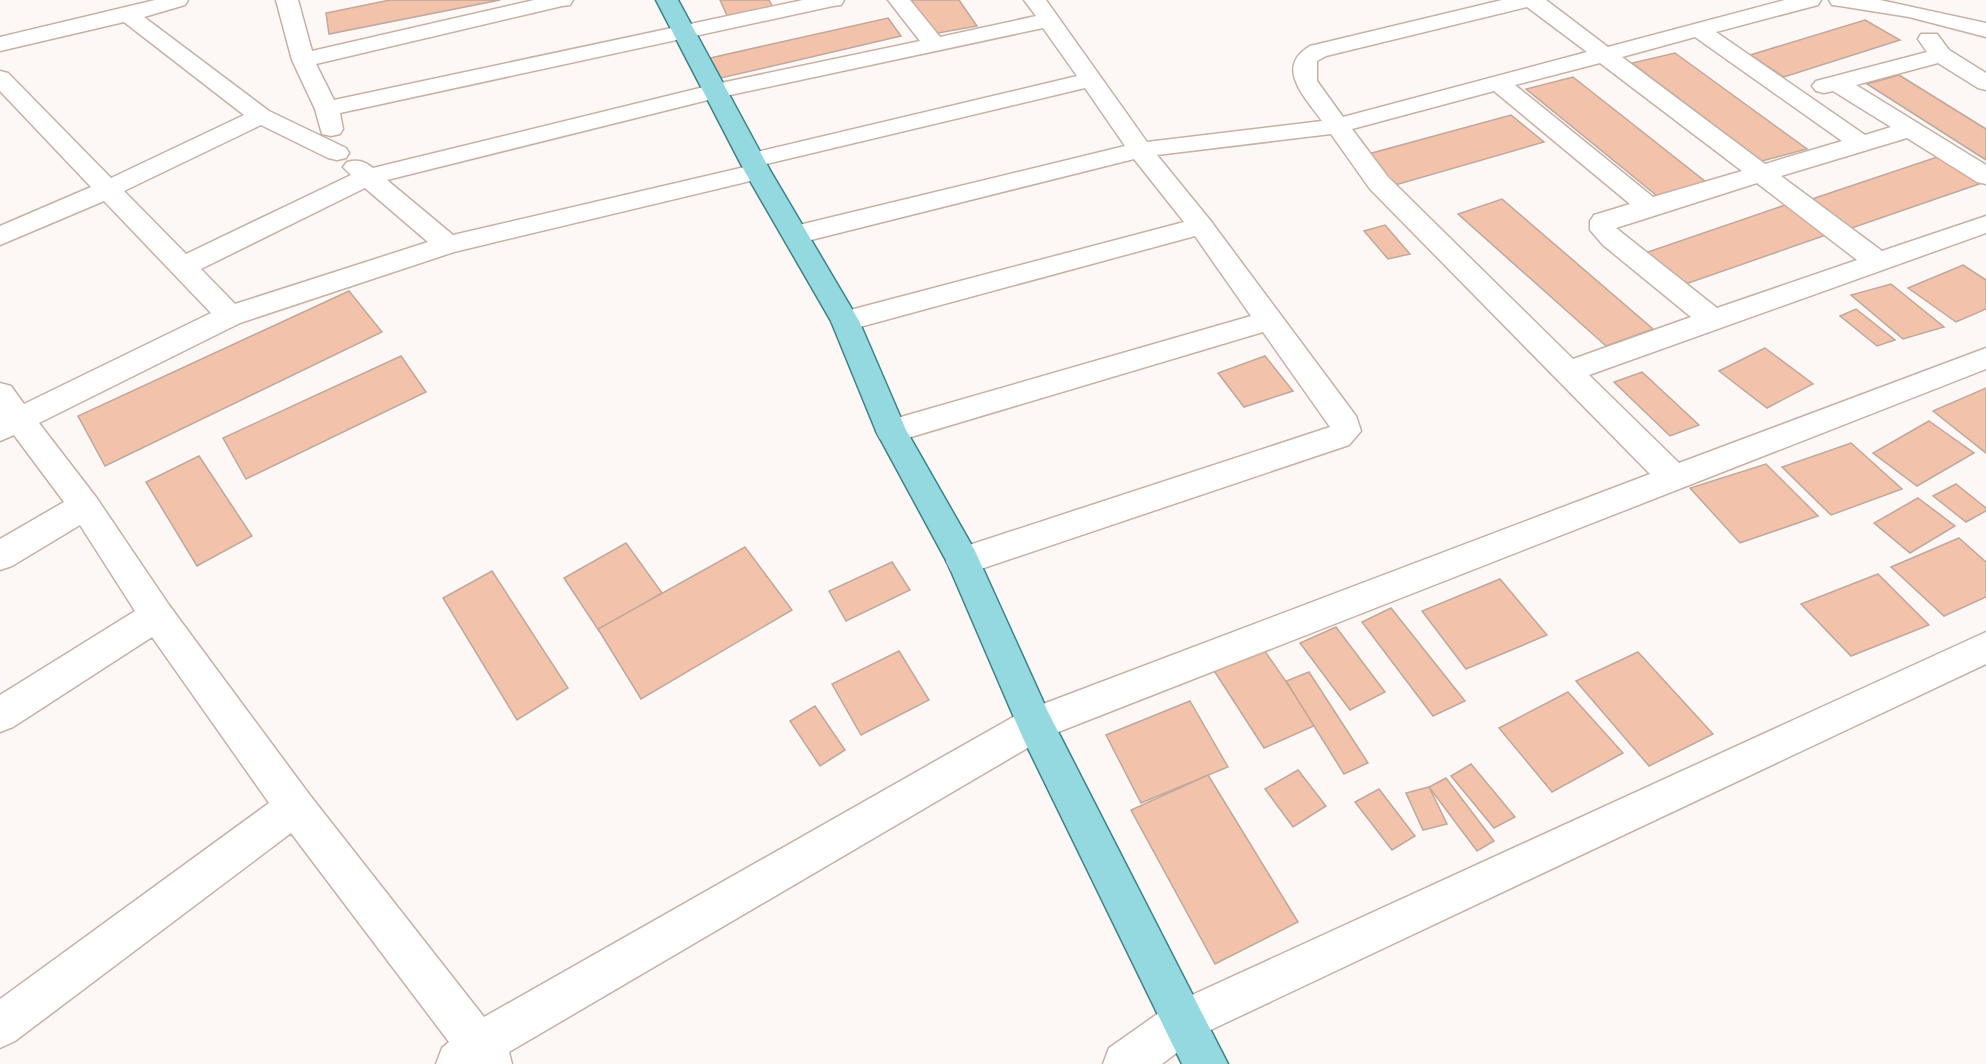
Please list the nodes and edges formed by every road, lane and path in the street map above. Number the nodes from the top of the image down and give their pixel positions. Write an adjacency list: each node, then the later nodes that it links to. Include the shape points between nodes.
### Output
1 (177, 0): 13 (street)
2 (287, 0): 21 (street)
3 (562, 0): 10 (street)
4 (667, 0): 16 (main road)
5 (829, 0): 16 (street)
6 (899, 0): 18 (street)
7 (1530, 0): 19 (street); 31 (street, via 1318,51 1306,58 1305,81)
8 (1810, 0): 14 (street)
9 (1840, 0): 11 (street)
10 (523, 4): 21 (street)
11 (1908, 6): 15 (street); 20 (street)
12 (1042, 10): 18 (street); 23 (street)
13 (128, 15): 17 (street); 30 (street)
14 (1699, 30): 19 (street); 28 (street)
15 (1986, 30)
16 (682, 33): 27 (main road); 29 (street)
17 (0, 44)
18 (934, 44): 27 (street)
19 (1603, 55): 24 (street); 37 (street)
20 (1941, 55): 25 (street); 26 (street)
21 (303, 60): 29 (street)
22 (0, 78): 40 (street)
23 (1090, 80): 34 (street); 36 (street)
24 (1498, 83): 31 (street); 41 (street)
25 (1837, 83): 28 (street); 32 (street)
26 (1986, 83)
27 (716, 91): 36 (main road); 39 (street)
28 (1792, 95): 33 (street)
29 (327, 109): 35 (street)
30 (261, 116): 35 (street); 40 (street)
31 (1336, 126): 34 (street); 54 (street, via 1379,183)
32 (1910, 129): 33 (street); 38 (street)
33 (1859, 142): 37 (street)
34 (1140, 150): 43 (street); 44 (street)
35 (337, 153): 39 (street)
36 (756, 166): 44 (main road); 46 (street)
37 (1760, 173): 41 (street); 47 (street)
38 (1986, 176)
39 (369, 177): 46 (street); 48 (street)
40 (109, 189): 45 (street); 48 (street)
41 (1649, 207): 51 (street, via 1603,221 1603,230)
42 (1986, 225): 47 (street)
43 (1201, 226): 50 (street); 52 (street)
44 (795, 235): 52 (main road)
45 (0, 236)
46 (448, 245): 49 (street)
47 (1878, 262): 51 (street)
48 (184, 266): 49 (street)
49 (230, 316): 55 (street)
50 (1270, 320): 56 (street); 60 (street, via 1345,424 1346,431 1338,437)
51 (1713, 320): 54 (street)
52 (845, 321): 56 (main road)
53 (1986, 358): 57 (street)
54 (1566, 372): 57 (street)
55 (6, 414): 58 (street)
56 (891, 430): 60 (main road)
57 (1673, 477): 64 (street)
58 (85, 506): 59 (street); 61 (street)
59 (0, 556)
60 (963, 561): 64 (main road)
61 (157, 615): 63 (street); 65 (street)
62 (1986, 647): 66 (street)
63 (0, 715)
64 (1035, 724): 66 (main road); 68 (street)
65 (295, 807): 67 (street); 68 (street)
66 (1185, 1020): 69 (street); 70 (main road)
67 (0, 1026)
68 (476, 1058)
69 (1125, 1064)
70 (1206, 1064)

